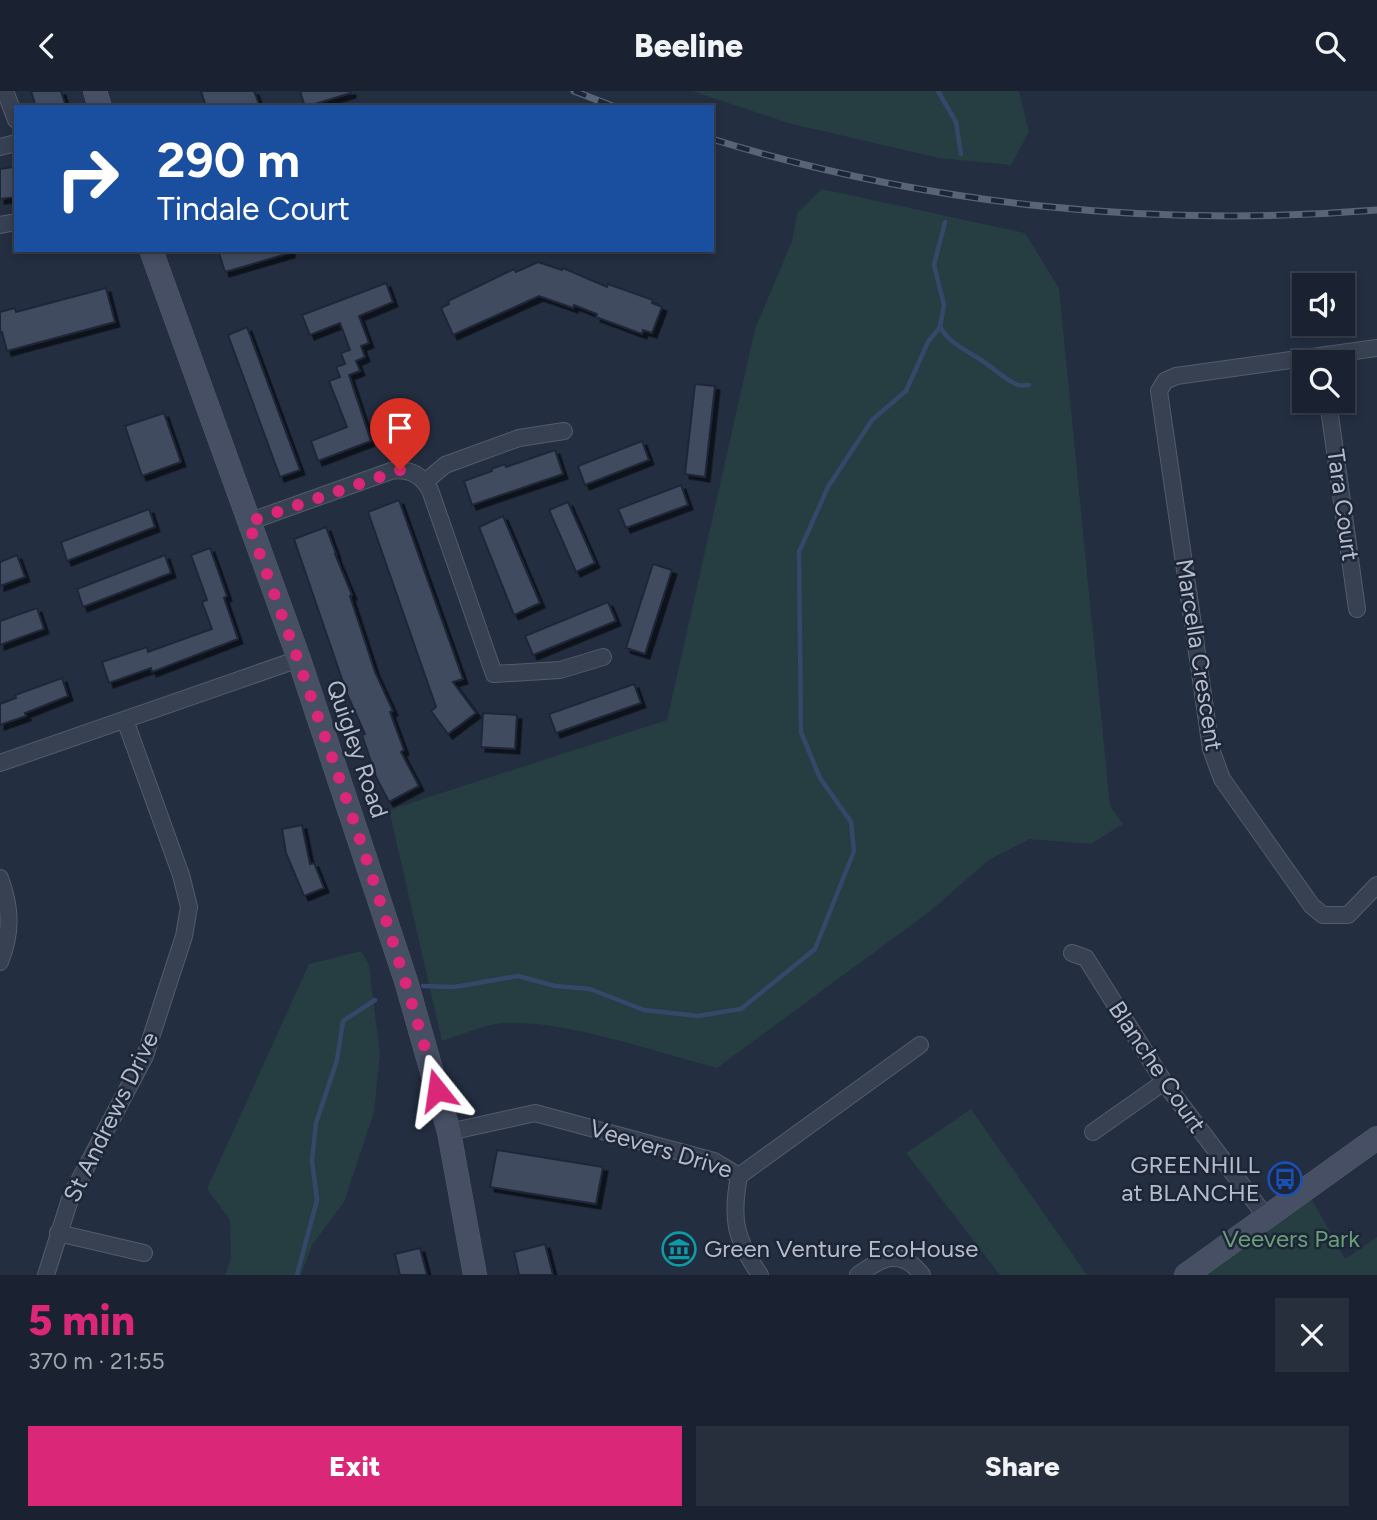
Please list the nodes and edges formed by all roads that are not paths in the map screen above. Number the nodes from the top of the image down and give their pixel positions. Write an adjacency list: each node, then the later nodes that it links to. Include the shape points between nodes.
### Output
1 (5, 91): 2 (street)
2 (14, 115)
3 (151, 252): 10 (street, Quigley Road)
4 (1377, 348): 5 (street)
5 (1355, 352)
6 (1292, 362): 17 (street, Marcella Crescent, via 1176,376 1165,381 1159,391 1211,749 1222,779 1312,906 1323,915 1348,915)
7 (1330, 413): 11 (street, Tara Court)
8 (564, 432): 9 (street, via 519,438 445,465)
9 (425, 482): 10 (street, via 410,471 390,471); 12 (street, via 494,674 560,670)
10 (248, 522): 13 (street, Quigley Road)
11 (1357, 609)
12 (603, 657)
13 (299, 659): 14 (street); 22 (street, Quigley Road, via 407,981)
14 (125, 720): 15 (street); 27 (street, St Andrews Drive, via 189,907 145,1056 71,1196)
15 (0, 763)
16 (0, 879): 19 (street, via 10,926)
17 (1377, 885)
18 (1072, 953): 21 (street, Blanche Court, via 1086,958)
19 (0, 962)
20 (920, 1045): 25 (street, Veevers Drive)
21 (1164, 1082): 23 (street); 26 (street, Blanche Court)
22 (449, 1132): 25 (street, Veevers Drive, via 535,1113 713,1161); 30 (street, Quigley Road)
23 (1093, 1132)
24 (1377, 1138): 26 (street)
25 (739, 1176): 31 (street, via 734,1200 737,1227 742,1250)
26 (1267, 1218): 34 (street)
27 (58, 1233): 28 (street); 29 (street, St Andrews Drive)
28 (144, 1253)
29 (46, 1275)
30 (475, 1275)
31 (760, 1275)
32 (858, 1275): 33 (street, via 877,1261 893,1258 904,1259)
33 (922, 1275)
34 (1186, 1275)

